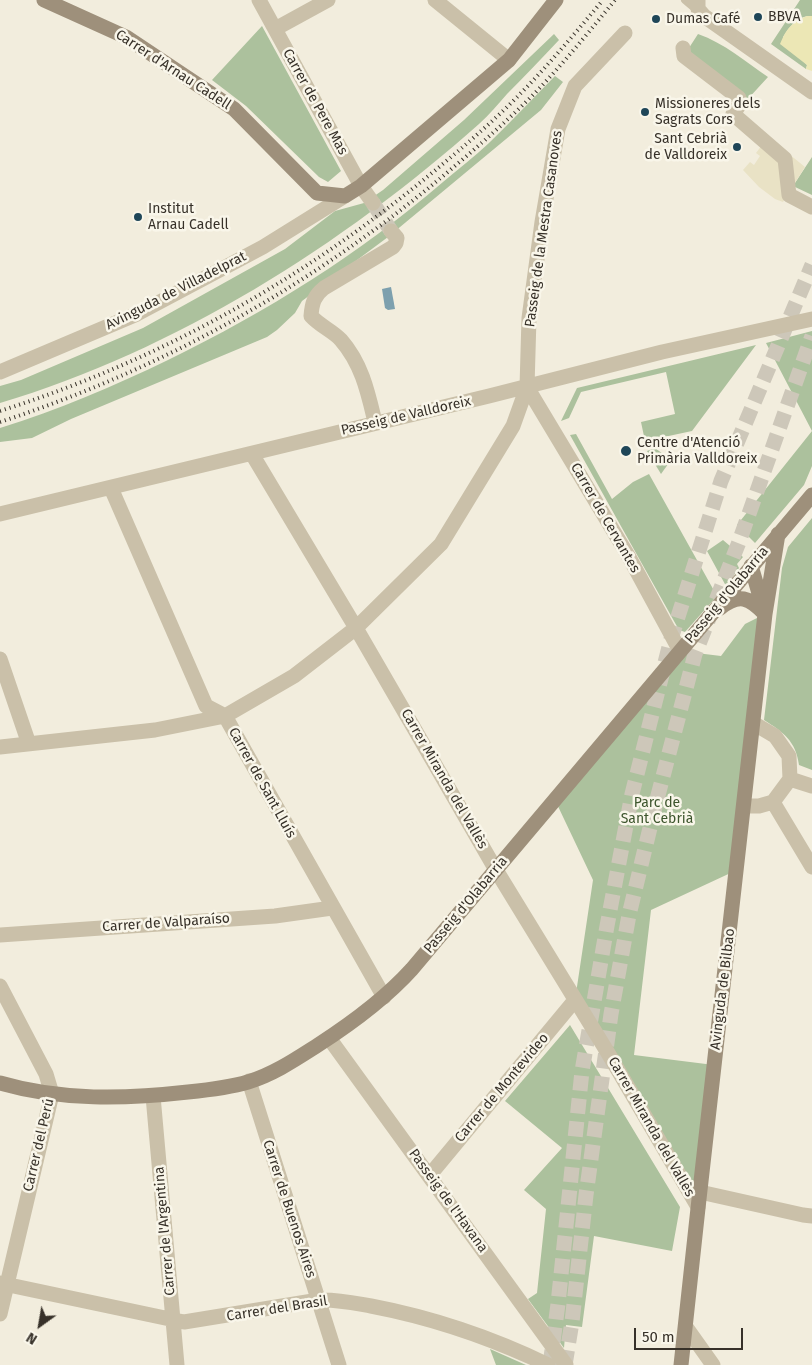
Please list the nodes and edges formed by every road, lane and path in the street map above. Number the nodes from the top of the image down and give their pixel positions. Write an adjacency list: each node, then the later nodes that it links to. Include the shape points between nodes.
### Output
1 (44, 0): 14 (street, Carrer d'Arnau Cadell, via 126,37 234,109 317,193)
2 (260, 0): 8 (street, Carrer de Pere Mas)
3 (328, 0): 8 (street)
4 (435, 0): 11 (street)
5 (556, 0): 11 (street)
6 (685, 0): 7 (lane, via 687,4)
7 (700, 6): 12 (street, via 708,20)
8 (275, 29): 13 (street, Carrer de Pere Mas)
9 (624, 33): 20 (street, Passeig de la Mestra Casanoves, via 575,86 558,129 529,318)
10 (683, 48): 16 (street, via 684,56 739,98 740,104 733,114 785,159 789,195)
11 (508, 60): 13 (street)
12 (812, 92)
13 (361, 186): 14 (street); 15 (street, Carrer de Pere Mas)
14 (345, 196): 19 (street, Avinguda de Villadelprat, via 263,247 137,314)
15 (373, 203)
16 (812, 207)
17 (392, 230): 21 (street, via 396,243 324,288 316,295 311,316 340,339 352,354 366,382)
18 (812, 319): 20 (street, Passeig de Valldoreix, via 662,352)
19 (0, 372)
20 (527, 387): 21 (street, Passeig de Valldoreix); 30 (street, via 513,426 441,544); 31 (street, Carrer de Cervantes, via 629,557)
21 (375, 422): 22 (street, Passeig de Valldoreix)
22 (252, 454): 23 (street, Passeig de Valldoreix); 30 (street, Carrer Miranda del Vallès)
23 (111, 488): 25 (street, Passeig de Valldoreix); 33 (street, Carrer de Sant Lluís, via 206,706)
24 (812, 495): 26 (street, Passeig d'Olabarria)
25 (0, 514)
26 (779, 533): 27 (street, Passeig d'Olabarria); 28 (street, Avinguda de Bilbao)
27 (751, 566): 28 (street); 29 (street, Passeig d'Olabarria)
28 (765, 614): 29 (street, via 756,604 743,598 728,602); 34 (street, Avinguda de Bilbao)
29 (707, 618): 31 (street, Passeig d'Olabarria)
30 (356, 628): 33 (street, via 294,676); 42 (street, Carrer Miranda del Vallès)
31 (680, 651): 42 (street, Passeig d'Olabarria)
32 (0, 659): 35 (street)
33 (225, 716): 35 (street, via 155,730); 43 (street, Carrer de Sant Lluís)
34 (753, 723): 37 (street, via 775,736 788,756); 40 (street, Avinguda de Bilbao)
35 (29, 744): 36 (street)
36 (0, 746)
37 (790, 779): 38 (street); 39 (street)
38 (812, 786)
39 (773, 802): 40 (street); 41 (street)
40 (744, 806): 54 (street, Avinguda de Bilbao)
41 (812, 867)
42 (496, 870): 46 (street, Passeig d'Olabarria); 47 (street, Carrer Miranda del Vallès)
43 (332, 908): 44 (street, Carrer de Valparaíso, via 275,916); 46 (street, Carrer de Sant Lluís)
44 (0, 934)
45 (0, 986): 51 (street, Carrer del Perú, via 46,1074)
46 (384, 997): 48 (street, Passeig d'Olabarria)
47 (575, 1000): 53 (street, Carrer de Montevideo); 55 (street, Carrer Miranda del Vallès)
48 (329, 1038): 49 (street, Passeig d'Olabarria, via 290,1064); 53 (street, Passeig de l'Havana)
49 (249, 1081): 52 (street, Passeig d'Olabarria, via 225,1088); 58 (street, Carrer de Buenos Aires)
50 (0, 1083): 51 (street, Passeig d'Olabarria)
51 (52, 1094): 52 (street, Passeig d'Olabarria); 57 (street, Carrer del Perú)
52 (153, 1096): 60 (street, Carrer de l'Argentina)
53 (429, 1176): 65 (street, Passeig de l'Havana)
54 (700, 1192): 55 (street, Avinguda de Bilbao); 56 (street)
55 (698, 1207): 61 (street, Avinguda de Bilbao)
56 (812, 1216)
57 (4, 1284): 59 (street, Carrer del Perú); 60 (street, Carrer del Brasil)
58 (318, 1300): 60 (street, Carrer del Brasil, via 194,1322); 63 (street, Carrer de Buenos Aires); 64 (street, Carrer del Brasil, via 348,1302 434,1320 474,1332)
59 (0, 1314)
60 (172, 1319): 62 (street, Carrer de l'Argentina)
61 (686, 1327): 66 (street, Avinguda de Bilbao); 67 (street)
62 (177, 1365)
63 (339, 1365)
64 (548, 1365)
65 (566, 1365)
66 (681, 1365)
67 (713, 1365)

